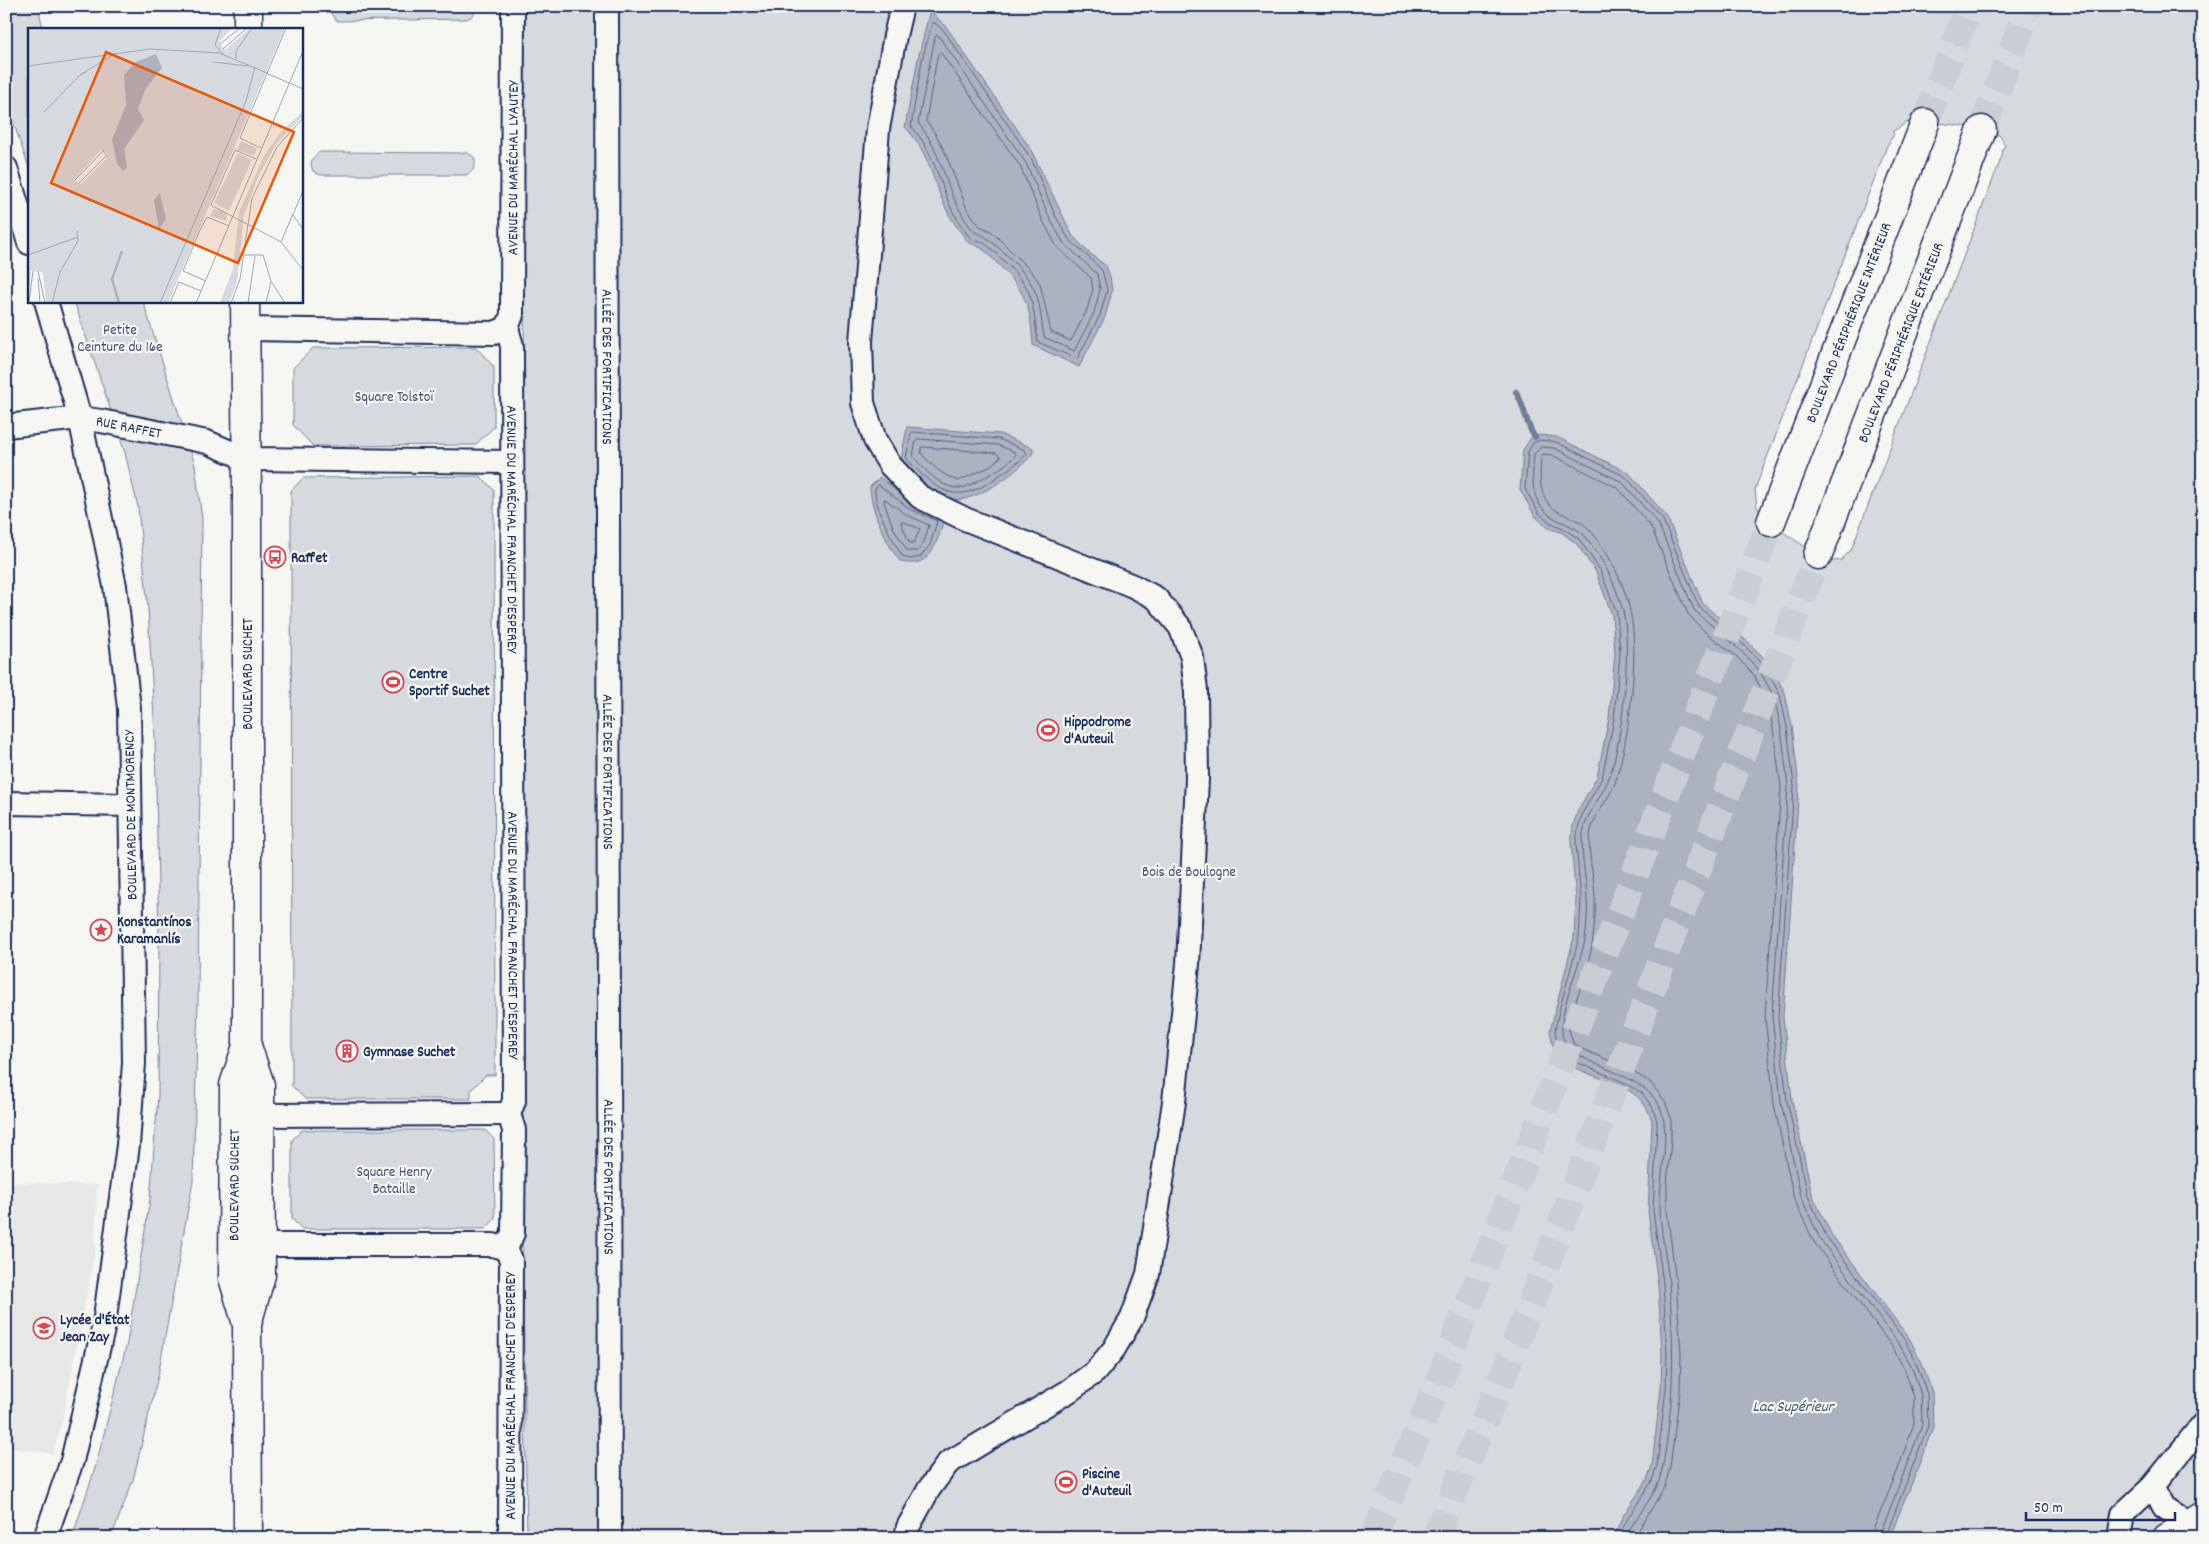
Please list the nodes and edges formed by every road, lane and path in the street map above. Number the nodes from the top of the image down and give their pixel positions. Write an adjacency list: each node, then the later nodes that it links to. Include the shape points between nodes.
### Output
1 (248, 6): 5 (main road)
2 (513, 6): 12 (street, AVENUE DU MARÉCHAL LYAUTEY, via 512,315)
3 (608, 6): 34 (street, ALLÉE DES FORTIFICATIONS)
4 (902, 6): 35 (street, via 878,129 861,342 863,404 875,440 890,466 920,497 964,519 1156,598 1180,627 1192,657 1196,691 1197,779 1188,964 1174,1102 1148,1274 1132,1318 1114,1349 1095,1372 948,1463 929,1489 908,1527)
5 (248, 28)
6 (1925, 123): 18 (main road, BOULEVARD PÉRIPHÉRIQUE INTÉRIEUR)
7 (1982, 130): 19 (main road, BOULEVARD PÉRIPHÉRIQUE EXTÉRIEUR)
8 (6, 168): 9 (street)
9 (28, 240)
10 (46, 302): 14 (street, BOULEVARD DE MONTMORENCY)
11 (245, 302): 13 (main road, BOULEVARD SUCHET)
12 (507, 328): 13 (street, via 494,333); 17 (street, AVENUE DU MARÉCHAL FRANCHET D'ESPEREY, via 512,346)
13 (245, 329): 16 (main road, BOULEVARD SUCHET)
14 (80, 418): 15 (street, RUE RAFFET); 16 (street, RUE RAFFET, via 207,442); 21 (street, BOULEVARD DE MONTMORENCY, via 115,586 129,708)
15 (6, 426)
16 (247, 459): 17 (street); 22 (main road, BOULEVARD SUCHET)
17 (512, 462): 23 (street, AVENUE DU MARÉCHAL FRANCHET D'ESPEREY, via 514,1101)
18 (1771, 522)
19 (1818, 556)
20 (6, 803): 21 (street)
21 (130, 805): 31 (street, BOULEVARD DE MONTMORENCY, via 134,1063 128,1145 104,1325 72,1461)
22 (247, 1046): 24 (main road, BOULEVARD SUCHET, via 260,1085); 27 (main road, BOULEVARD SUCHET, via 234,1085 233,1258 233,1278)
23 (509, 1114): 24 (street); 26 (street, AVENUE DU MARÉCHAL FRANCHET D'ESPEREY, via 514,1130 513,1233)
24 (260, 1116): 25 (main road, BOULEVARD SUCHET)
25 (260, 1245): 26 (street, via 493,1245); 27 (main road, BOULEVARD SUCHET, via 261,1275)
26 (506, 1250): 33 (street, AVENUE DU MARÉCHAL FRANCHET D'ESPEREY, via 511,1260)
27 (247, 1324): 32 (main road, BOULEVARD SUCHET)
28 (2203, 1424): 29 (street)
29 (2153, 1486): 30 (street, via 2164,1507); 36 (street, via 2124,1514)
30 (2186, 1526)
31 (45, 1538)
32 (248, 1538)
33 (510, 1538)
34 (610, 1538)
35 (906, 1538)
36 (2118, 1538)

